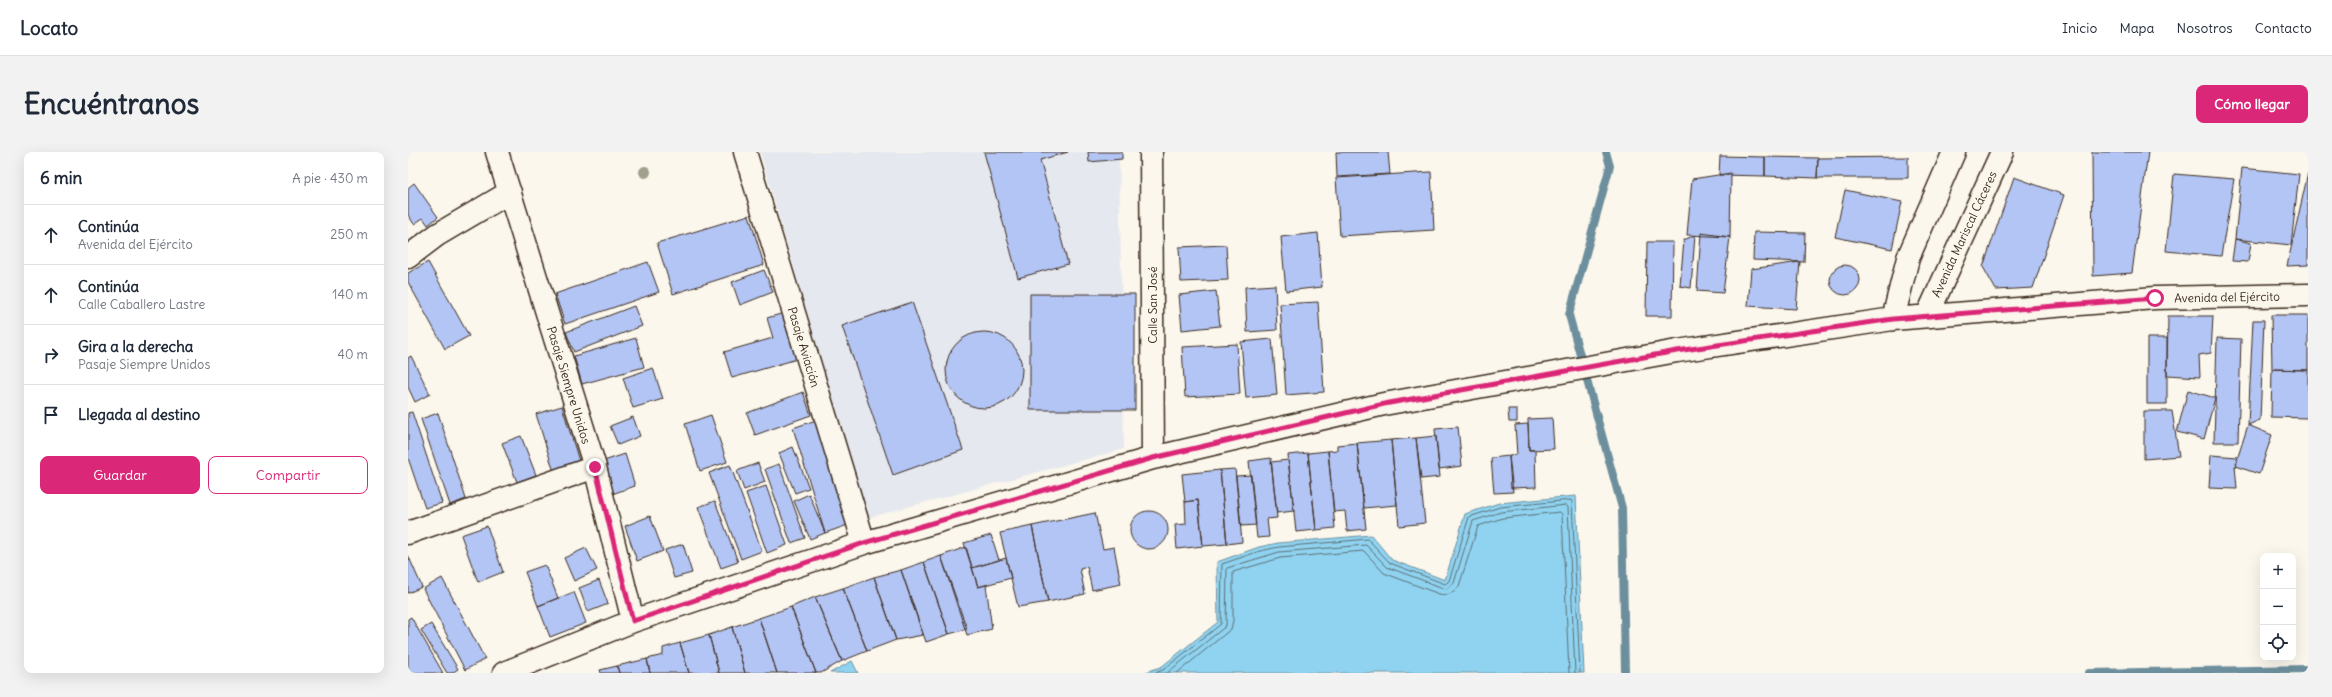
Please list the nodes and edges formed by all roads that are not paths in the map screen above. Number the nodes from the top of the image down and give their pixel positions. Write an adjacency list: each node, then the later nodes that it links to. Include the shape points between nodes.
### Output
1 (497, 152): 6 (street, Pasaje Siempre Unidos)
2 (745, 152): 14 (street, Pasaje Aviación)
3 (1151, 152): 11 (street, Calle San José)
4 (1954, 152): 10 (street, via 1908,258)
5 (2002, 152): 9 (street, Avenida Mariscal Cáceres)
6 (510, 192): 7 (street, via 437,235); 12 (street, Pasaje Siempre Unidos)
7 (408, 257)
8 (2308, 295): 9 (street, Avenida del Ejército, via 2155,298)
9 (1927, 316): 10 (street, Avenida del Ejército)
10 (1893, 319): 11 (street, Avenida del Ejército, via 1677,351 1384,404)
11 (1153, 458): 14 (street, Avenida del Ejército)
12 (595, 467): 13 (street); 15 (street, Pasaje Siempre Unidos)
13 (408, 533)
14 (864, 543): 15 (street, Avenida del Ejército)
15 (633, 621): 16 (street, Avenida del Ejército)
16 (504, 673)

